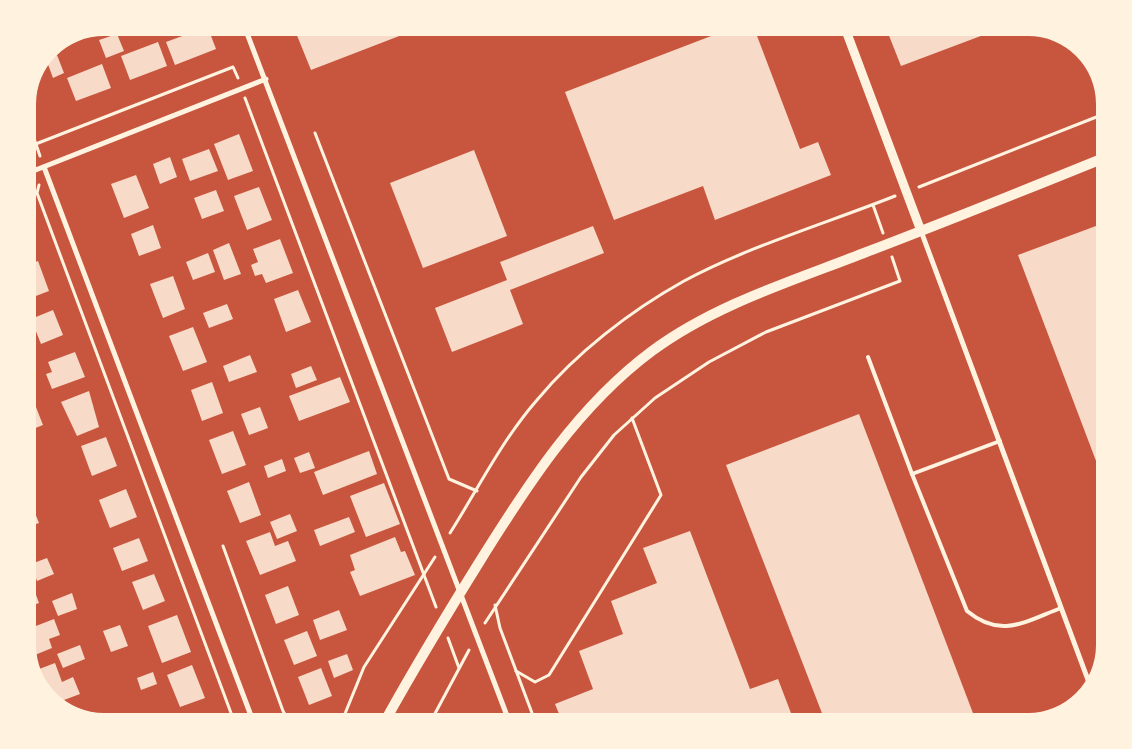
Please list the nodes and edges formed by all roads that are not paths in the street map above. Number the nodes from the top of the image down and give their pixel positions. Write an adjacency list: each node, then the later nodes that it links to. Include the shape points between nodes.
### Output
1 (248, 36): 3 (street)
2 (848, 36): 7 (street)
3 (266, 79): 5 (street); 11 (street)
4 (1096, 161): 7 (main road)
5 (44, 167): 6 (street); 14 (street)
6 (36, 170)
7 (922, 231): 9 (street); 11 (main road, via 750,298 686,329 640,360 594,402 562,440)
8 (868, 357): 10 (lane)
9 (1000, 441): 10 (lane); 12 (street)
10 (912, 474): 12 (lane, via 967,611 992,627 1005,628)
11 (461, 592): 15 (main road); 16 (street)
12 (1060, 608): 13 (street)
13 (1087, 678)
14 (251, 713)
15 (390, 713)
16 (506, 713)

